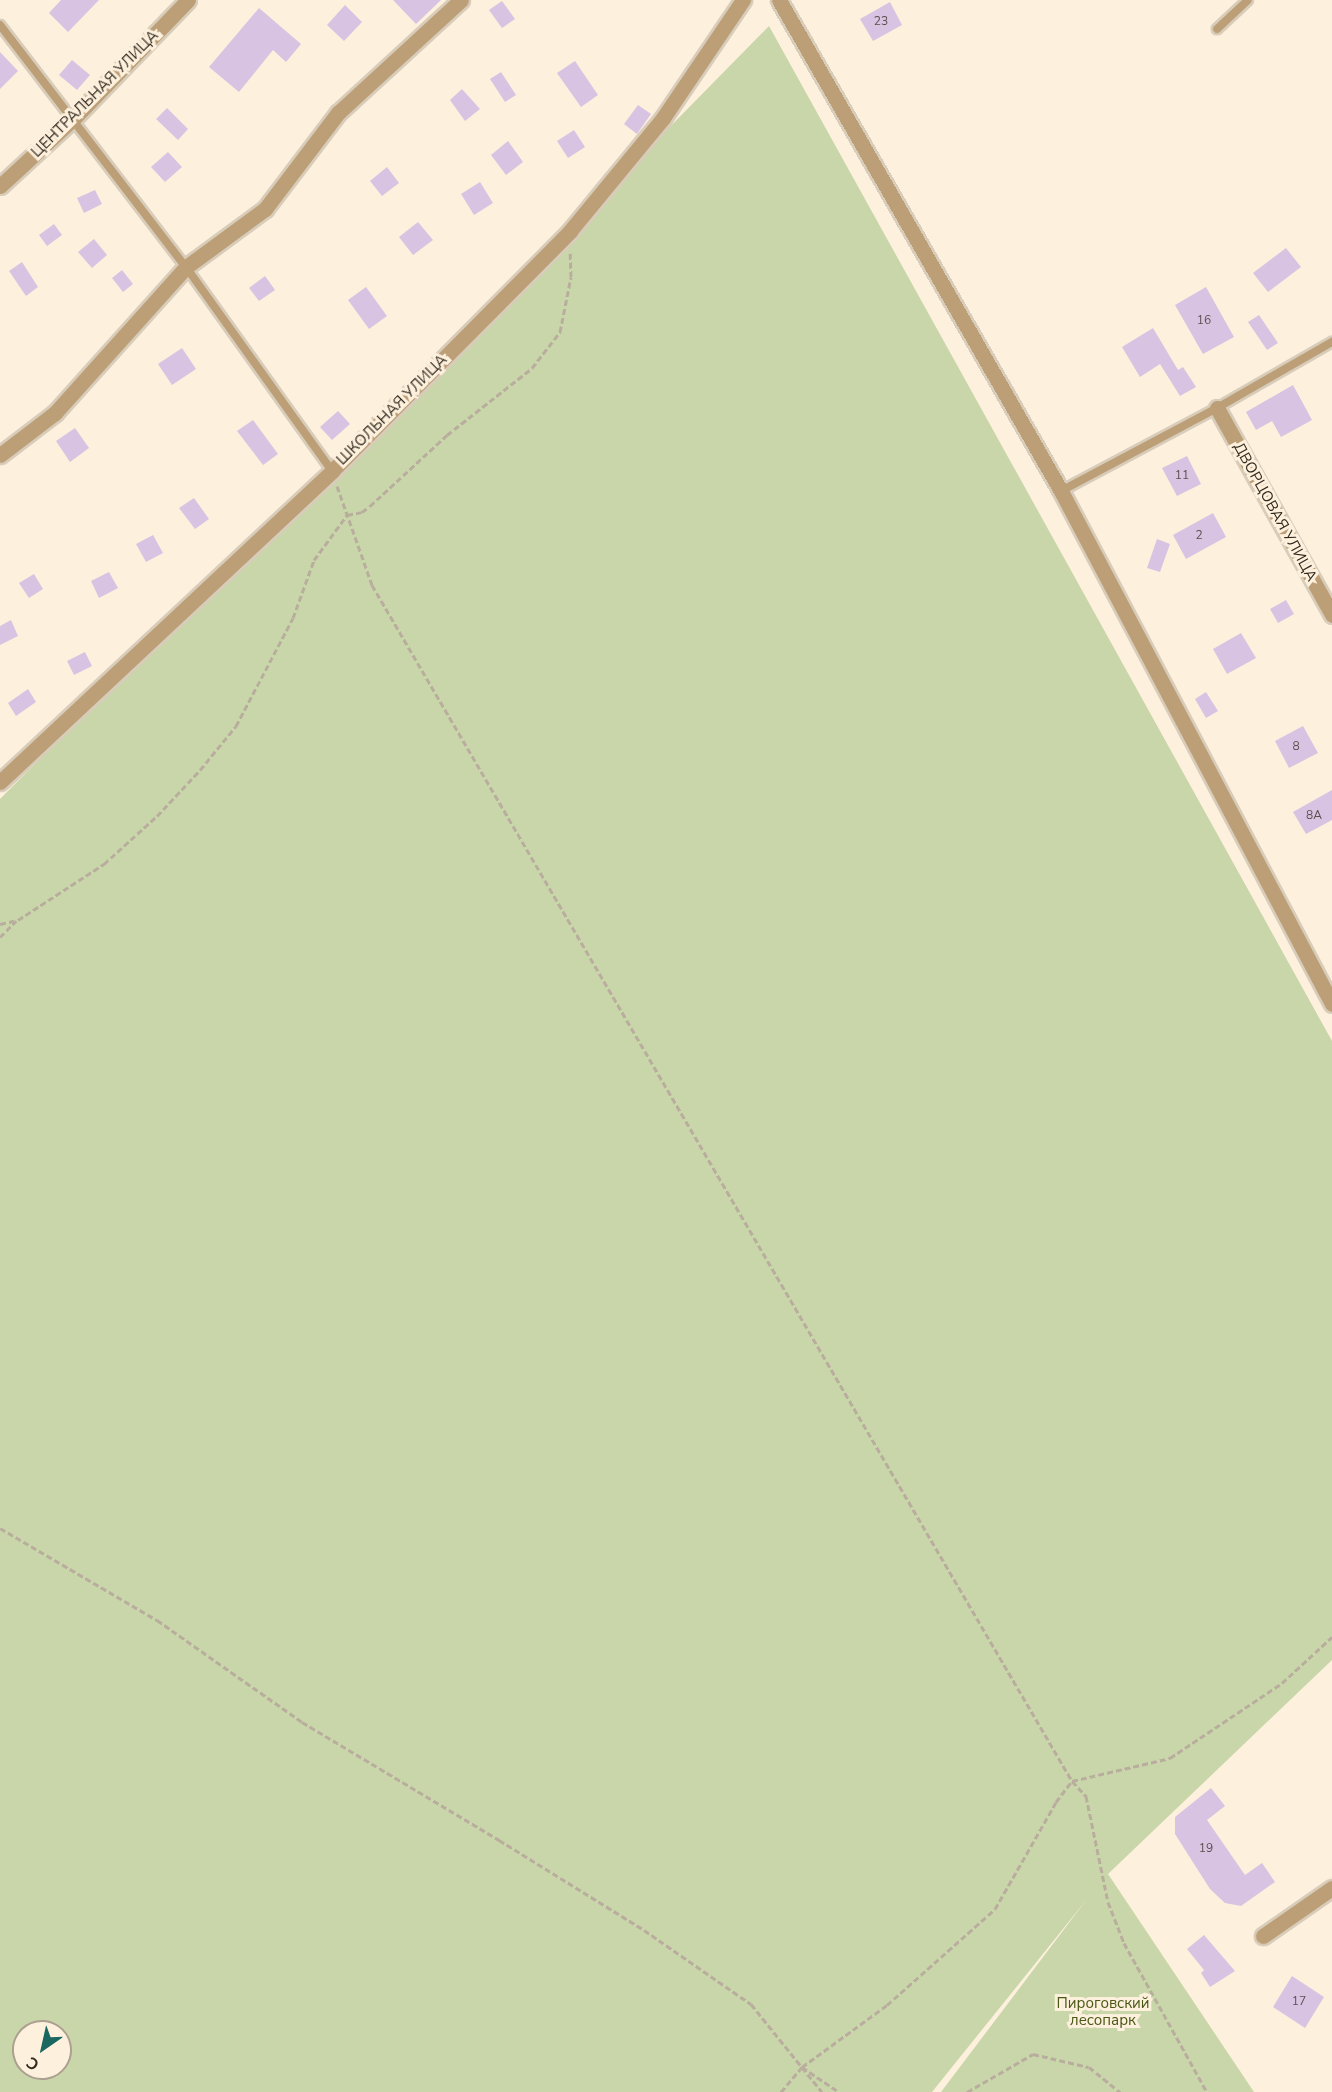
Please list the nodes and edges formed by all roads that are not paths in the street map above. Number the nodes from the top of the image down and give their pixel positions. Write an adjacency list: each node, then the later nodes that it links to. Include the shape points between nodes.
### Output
1 (188, 0): 8 (street, ЦЕНТРАЛЬНАЯ УЛИЦА)
2 (461, 0): 10 (street, via 338,114 265,209)
3 (743, 0): 14 (street, ШКОЛЬНАЯ УЛИЦА, via 663,118 570,231)
4 (779, 0): 15 (street)
5 (1248, 0): 7 (lane)
6 (0, 25): 8 (lane)
7 (1217, 29)
8 (74, 118): 9 (street, ЦЕНТРАЛЬНАЯ УЛИЦА); 10 (lane)
9 (0, 186)
10 (186, 267): 13 (street, via 56,413); 14 (lane)
11 (1332, 342): 12 (lane)
12 (1217, 408): 15 (lane); 16 (street, ДВОРЦОВАЯ УЛИЦА)
13 (0, 455)
14 (332, 471): 17 (street, ШКОЛЬНАЯ УЛИЦА)
15 (1061, 491): 18 (street)
16 (1332, 615)
17 (0, 782)
18 (1332, 1004)
19 (1332, 1888): 20 (street)
20 (1263, 1936)

